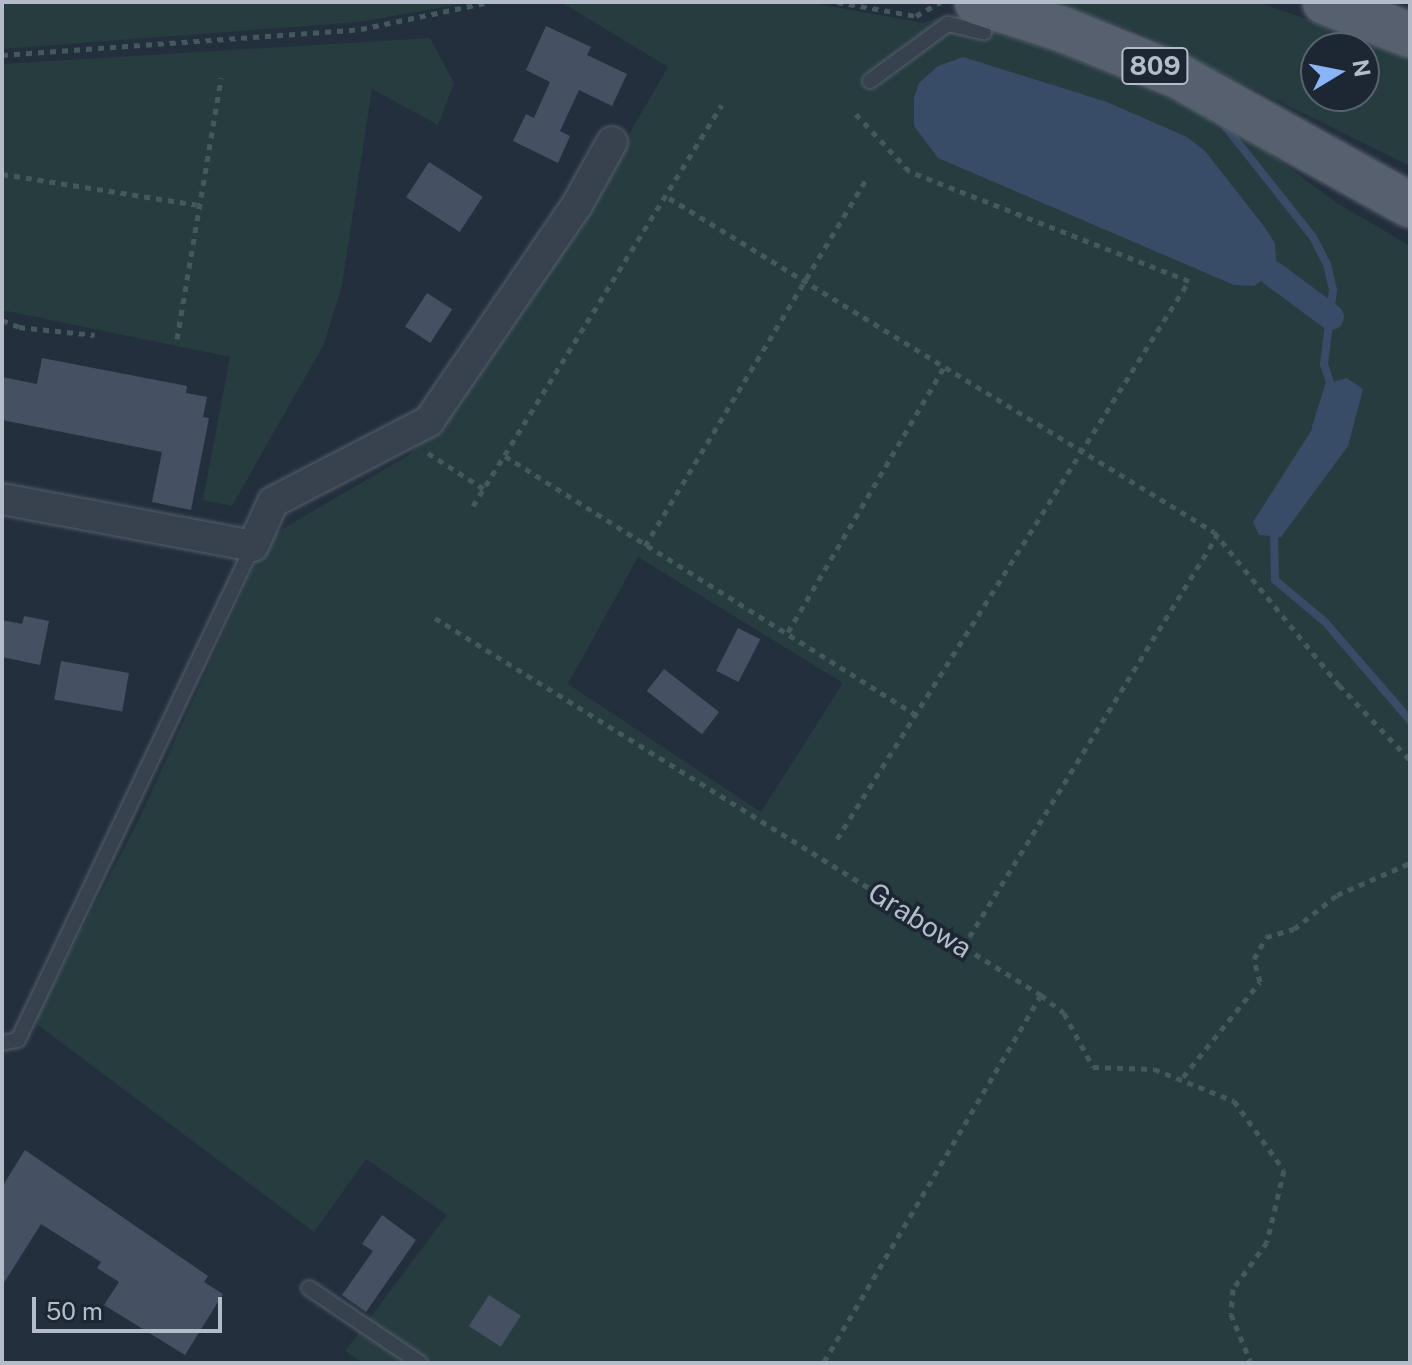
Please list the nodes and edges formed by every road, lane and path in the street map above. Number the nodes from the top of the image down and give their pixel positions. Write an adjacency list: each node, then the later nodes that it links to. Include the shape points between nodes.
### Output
1 (489, 2): 7 (path, via 361,29)
2 (837, 2): 3 (path, via 916,16)
3 (940, 2)
4 (1325, 2): 6 (main road)
5 (980, 17): 9 (lane, via 948,24); 17 (main road, 809, via 1064,30 1178,76)
6 (1410, 35)
7 (2, 55)
8 (221, 78): 16 (path)
9 (870, 81)
10 (722, 105): 15 (path)
11 (855, 113): 24 (path, via 909,171 1189,281)
12 (612, 142): 23 (street, via 577,205 429,421)
13 (2, 174): 16 (path)
14 (866, 180): 18 (path)
15 (669, 198): 18 (path); 25 (path)
16 (197, 205): 21 (path)
17 (1410, 205)
18 (805, 282): 22 (path); 31 (path)
19 (2, 320): 20 (path, via 19,327)
20 (95, 335)
21 (177, 339)
22 (944, 367): 24 (path); 33 (path)
23 (401, 435): 26 (path); 30 (street, via 273,502)
24 (1078, 450): 29 (path); 34 (path)
25 (505, 456): 26 (path); 31 (path)
26 (484, 489): 28 (path)
27 (2, 499): 30 (street)
28 (473, 506)
29 (1217, 535): 35 (path, via 1339,685); 38 (path)
30 (253, 546): 40 (lane, via 18,1040)
31 (645, 546): 33 (path)
32 (435, 618): 38 (path, Grabowa)
33 (788, 632): 34 (path)
34 (917, 715): 36 (path)
35 (1410, 760)
36 (837, 839)
37 (1410, 863): 41 (path, via 1337,895 1294,929 1266,937 1254,959 1260,982)
38 (963, 947): 39 (path, Grabowa)
39 (1041, 995): 41 (path, Grabowa, via 1064,1013 1093,1067 1154,1069); 44 (path)
40 (2, 1043)
41 (1183, 1077): 45 (path, via 1234,1101 1284,1170 1267,1242 1233,1289 1231,1314)
42 (309, 1288): 43 (lane)
43 (420, 1363)
44 (823, 1363)
45 (1251, 1363)

